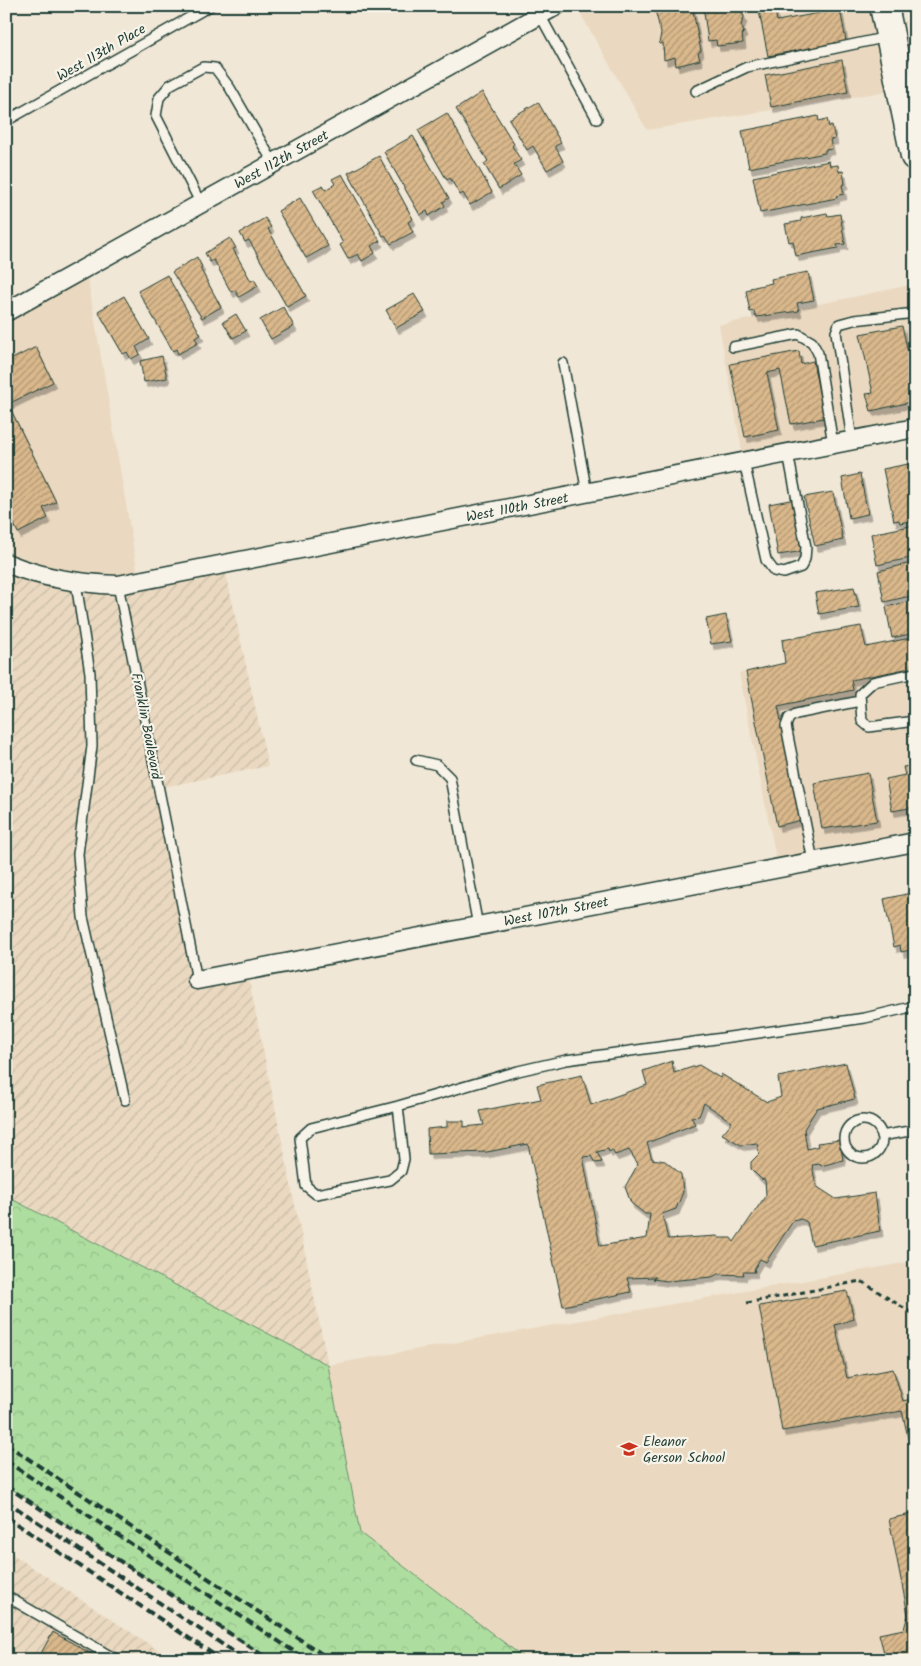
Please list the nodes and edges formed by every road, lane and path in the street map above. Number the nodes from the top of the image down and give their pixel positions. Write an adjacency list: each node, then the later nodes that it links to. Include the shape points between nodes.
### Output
1 (210, 6): 9 (lane, West 113th Place)
2 (556, 6): 4 (street, West 112th Street)
3 (884, 6): 5 (main road)
4 (540, 15): 8 (lane); 11 (street, West 112th Street)
5 (891, 37): 6 (lane, via 747,67); 7 (main road)
6 (696, 91)
7 (910, 107): 10 (main road)
8 (597, 120)
9 (6, 121)
10 (915, 156)
11 (274, 164): 12 (street, West 112th Street); 12 (lane, via 230,88 215,68 203,67 170,86 159,98 156,116)
12 (201, 204): 13 (street, West 112th Street)
13 (6, 312)
14 (915, 313): 18 (lane, via 839,324 836,332)
15 (733, 347): 19 (lane, via 798,334 812,342 818,352)
16 (563, 363): 22 (lane)
17 (915, 428): 18 (street, West 110th Street)
18 (852, 440): 19 (street, West 110th Street)
19 (833, 444): 20 (street, West 110th Street)
20 (788, 453): 21 (street, West 110th Street); 21 (lane, via 806,553 801,567 784,573 774,572 766,560)
21 (744, 462): 22 (street, West 110th Street)
22 (587, 493): 25 (street, West 110th Street)
23 (6, 563): 24 (street, via 36,575)
24 (76, 583): 25 (street); 35 (lane, via 90,673 92,746 78,854 83,917)
25 (118, 585): 33 (lane, Franklin Boulevard)
26 (915, 674): 27 (lane, via 873,682 860,694)
27 (860, 701): 28 (lane, via 862,721 869,727); 31 (lane, via 796,714 789,718 786,726)
28 (915, 721)
29 (416, 760): 32 (lane, via 437,765 450,778)
30 (915, 842): 31 (street, West 107th Street)
31 (813, 862): 32 (street, West 107th Street)
32 (478, 926): 33 (street, West 107th Street)
33 (197, 980)
34 (915, 1006): 36 (lane, via 865,1018 566,1060)
35 (125, 1100)
36 (398, 1106): 36 (lane, via 311,1128 300,1138 306,1186 316,1194 390,1180 400,1171 404,1159)
37 (915, 1130): 38 (lane)
38 (881, 1136): 38 (lane, via 870,1122 857,1121 848,1128 845,1145 853,1155 865,1158 876,1152)
39 (747, 1303): 40 (path, via 861,1281)
40 (915, 1314)
41 (6, 1596): 42 (lane)
42 (117, 1660)

